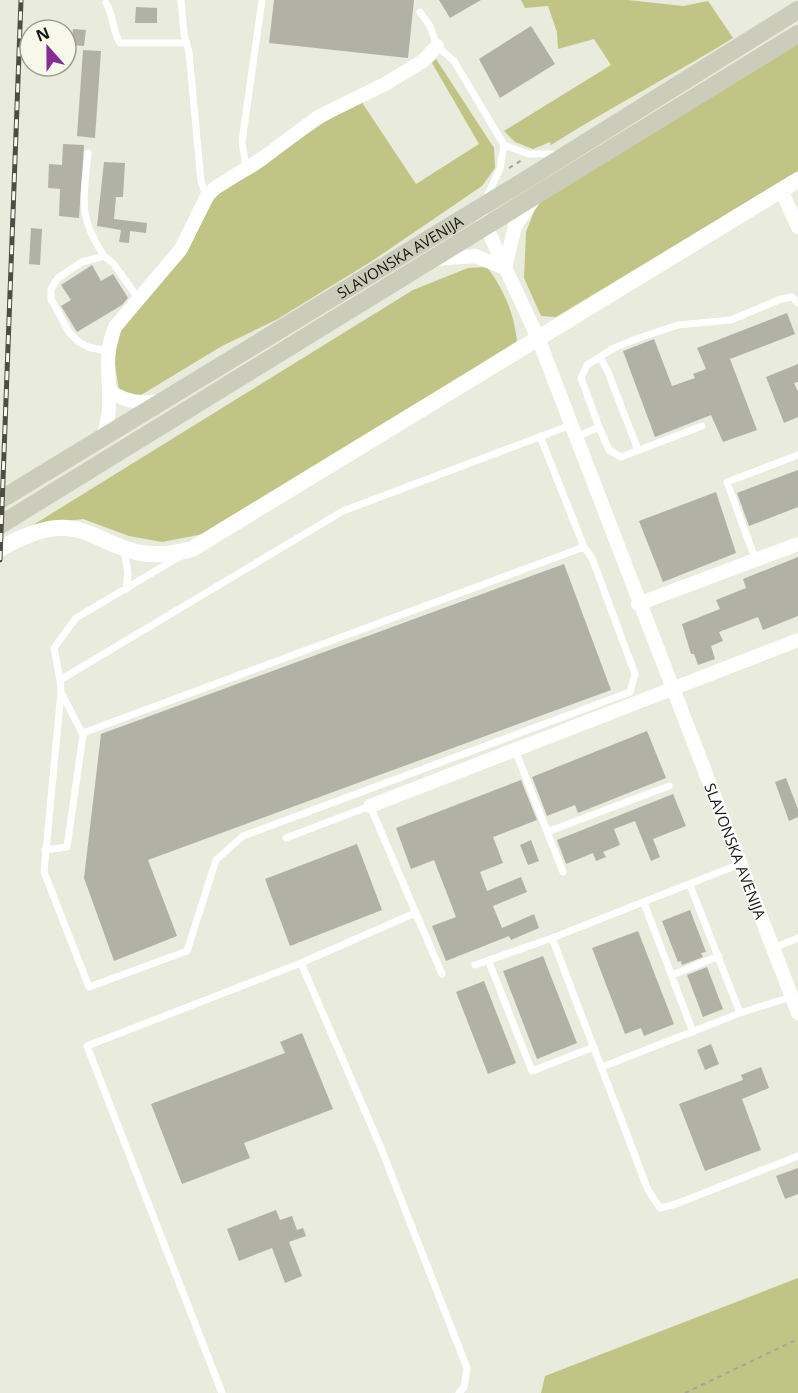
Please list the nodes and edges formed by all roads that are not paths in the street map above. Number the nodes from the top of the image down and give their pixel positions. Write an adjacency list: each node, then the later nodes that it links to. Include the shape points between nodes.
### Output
1 (181, 0): 7 (lane)
2 (262, 0): 12 (lane, via 242,142)
3 (106, 3): 7 (lane, via 120,43)
4 (798, 10): 11 (main road, SLAVONSKA AVENIJA)
5 (420, 12): 8 (lane)
6 (798, 34): 15 (main road, SLAVONSKA AVENIJA)
7 (186, 43): 16 (lane, via 201,182)
8 (437, 46): 9 (lane, via 454,61); 12 (street, via 423,62 318,117)
9 (504, 145): 11 (lane, via 532,155); 17 (lane, via 494,186)
10 (88, 153): 20 (lane, via 84,218)
11 (566, 154): 17 (main road, SLAVONSKA AVENIJA)
12 (246, 167): 16 (street)
13 (798, 180): 14 (street)
14 (782, 190): 19 (street); 25 (street)
15 (537, 195): 18 (main road, SLAVONSKA AVENIJA); 22 (street, SLAVONSKA AVENIJA, via 515,226)
16 (207, 196): 23 (street, via 181,249)
17 (478, 209): 18 (street); 29 (main road, SLAVONSKA AVENIJA)
18 (485, 226): 21 (main road, SLAVONSKA AVENIJA); 22 (street, SLAVONSKA AVENIJA)
19 (798, 227)
20 (104, 256): 23 (lane); 26 (lane, via 82,262 58,278 51,289 51,299 79,342 88,348)
21 (434, 259): 22 (street, SLAVONSKA AVENIJA, via 474,256); 38 (main road, SLAVONSKA AVENIJA)
22 (505, 268): 25 (street, SLAVONSKA AVENIJA)
23 (138, 298): 26 (street, via 115,327)
24 (798, 303): 27 (lane, via 789,297 731,321 678,325 625,343)
25 (538, 338): 32 (street, SLAVONSKA AVENIJA); 43 (street)
26 (108, 351): 28 (street)
27 (600, 357): 31 (lane, via 587,365 581,378); 35 (lane)
28 (111, 392): 29 (street, via 137,404); 33 (street)
29 (160, 401): 33 (main road, SLAVONSKA AVENIJA)
30 (702, 426): 35 (lane)
31 (599, 427): 32 (lane); 35 (lane, via 615,455 621,457)
32 (573, 431): 34 (lane); 46 (street, SLAVONSKA AVENIJA)
33 (104, 436): 37 (main road, SLAVONSKA AVENIJA)
34 (540, 436): 40 (lane); 48 (lane, via 344,511)
35 (638, 450)
36 (798, 455): 44 (lane, via 727,482)
37 (0, 500)
38 (0, 525)
39 (798, 544): 44 (street)
40 (584, 547): 51 (lane); 57 (lane, via 592,558 634,674 630,692 243,836 216,860 187,951 89,987 44,872)
41 (123, 548): 42 (street, via 74,528 57,528); 43 (street, via 159,555); 45 (lane, via 128,573)
42 (0, 549)
43 (192, 549): 45 (lane)
44 (756, 561): 46 (street)
45 (126, 589): 48 (lane, via 76,618 58,640 54,648)
46 (638, 604): 49 (street, SLAVONSKA AVENIJA)
47 (798, 640): 49 (street)
48 (60, 680): 50 (lane)
49 (672, 689): 52 (street); 58 (street, SLAVONSKA AVENIJA)
50 (61, 692): 51 (lane); 57 (lane)
51 (83, 733): 57 (lane, via 67,847)
52 (515, 750): 54 (street); 55 (lane)
53 (669, 786): 55 (lane)
54 (370, 806): 56 (lane); 62 (lane)
55 (547, 832): 59 (lane)
56 (286, 838)
57 (45, 850)
58 (740, 864): 60 (lane); 65 (street, SLAVONSKA AVENIJA)
59 (563, 872)
60 (690, 885): 61 (lane); 66 (lane)
61 (644, 903): 63 (lane); 71 (lane)
62 (416, 913): 68 (lane); 70 (lane)
63 (552, 938): 67 (lane); 76 (lane)
64 (798, 938): 65 (lane)
65 (774, 948): 72 (street, SLAVONSKA AVENIJA)
66 (719, 956): 71 (lane); 73 (lane)
67 (489, 962): 69 (lane); 76 (lane, via 532,1071)
68 (301, 963): 79 (lane, via 87,1046); 80 (lane, via 381,1148 467,1368)
69 (475, 965)
70 (442, 974)
71 (672, 975): 75 (lane)
72 (795, 996): 73 (lane); 74 (street, SLAVONSKA AVENIJA)
73 (740, 1013): 75 (lane)
74 (798, 1013)
75 (693, 1032): 77 (lane)
76 (594, 1047): 77 (lane)
77 (602, 1067): 78 (lane, via 648,1190 660,1208)
78 (798, 1156)
79 (222, 1393)
80 (459, 1393)

